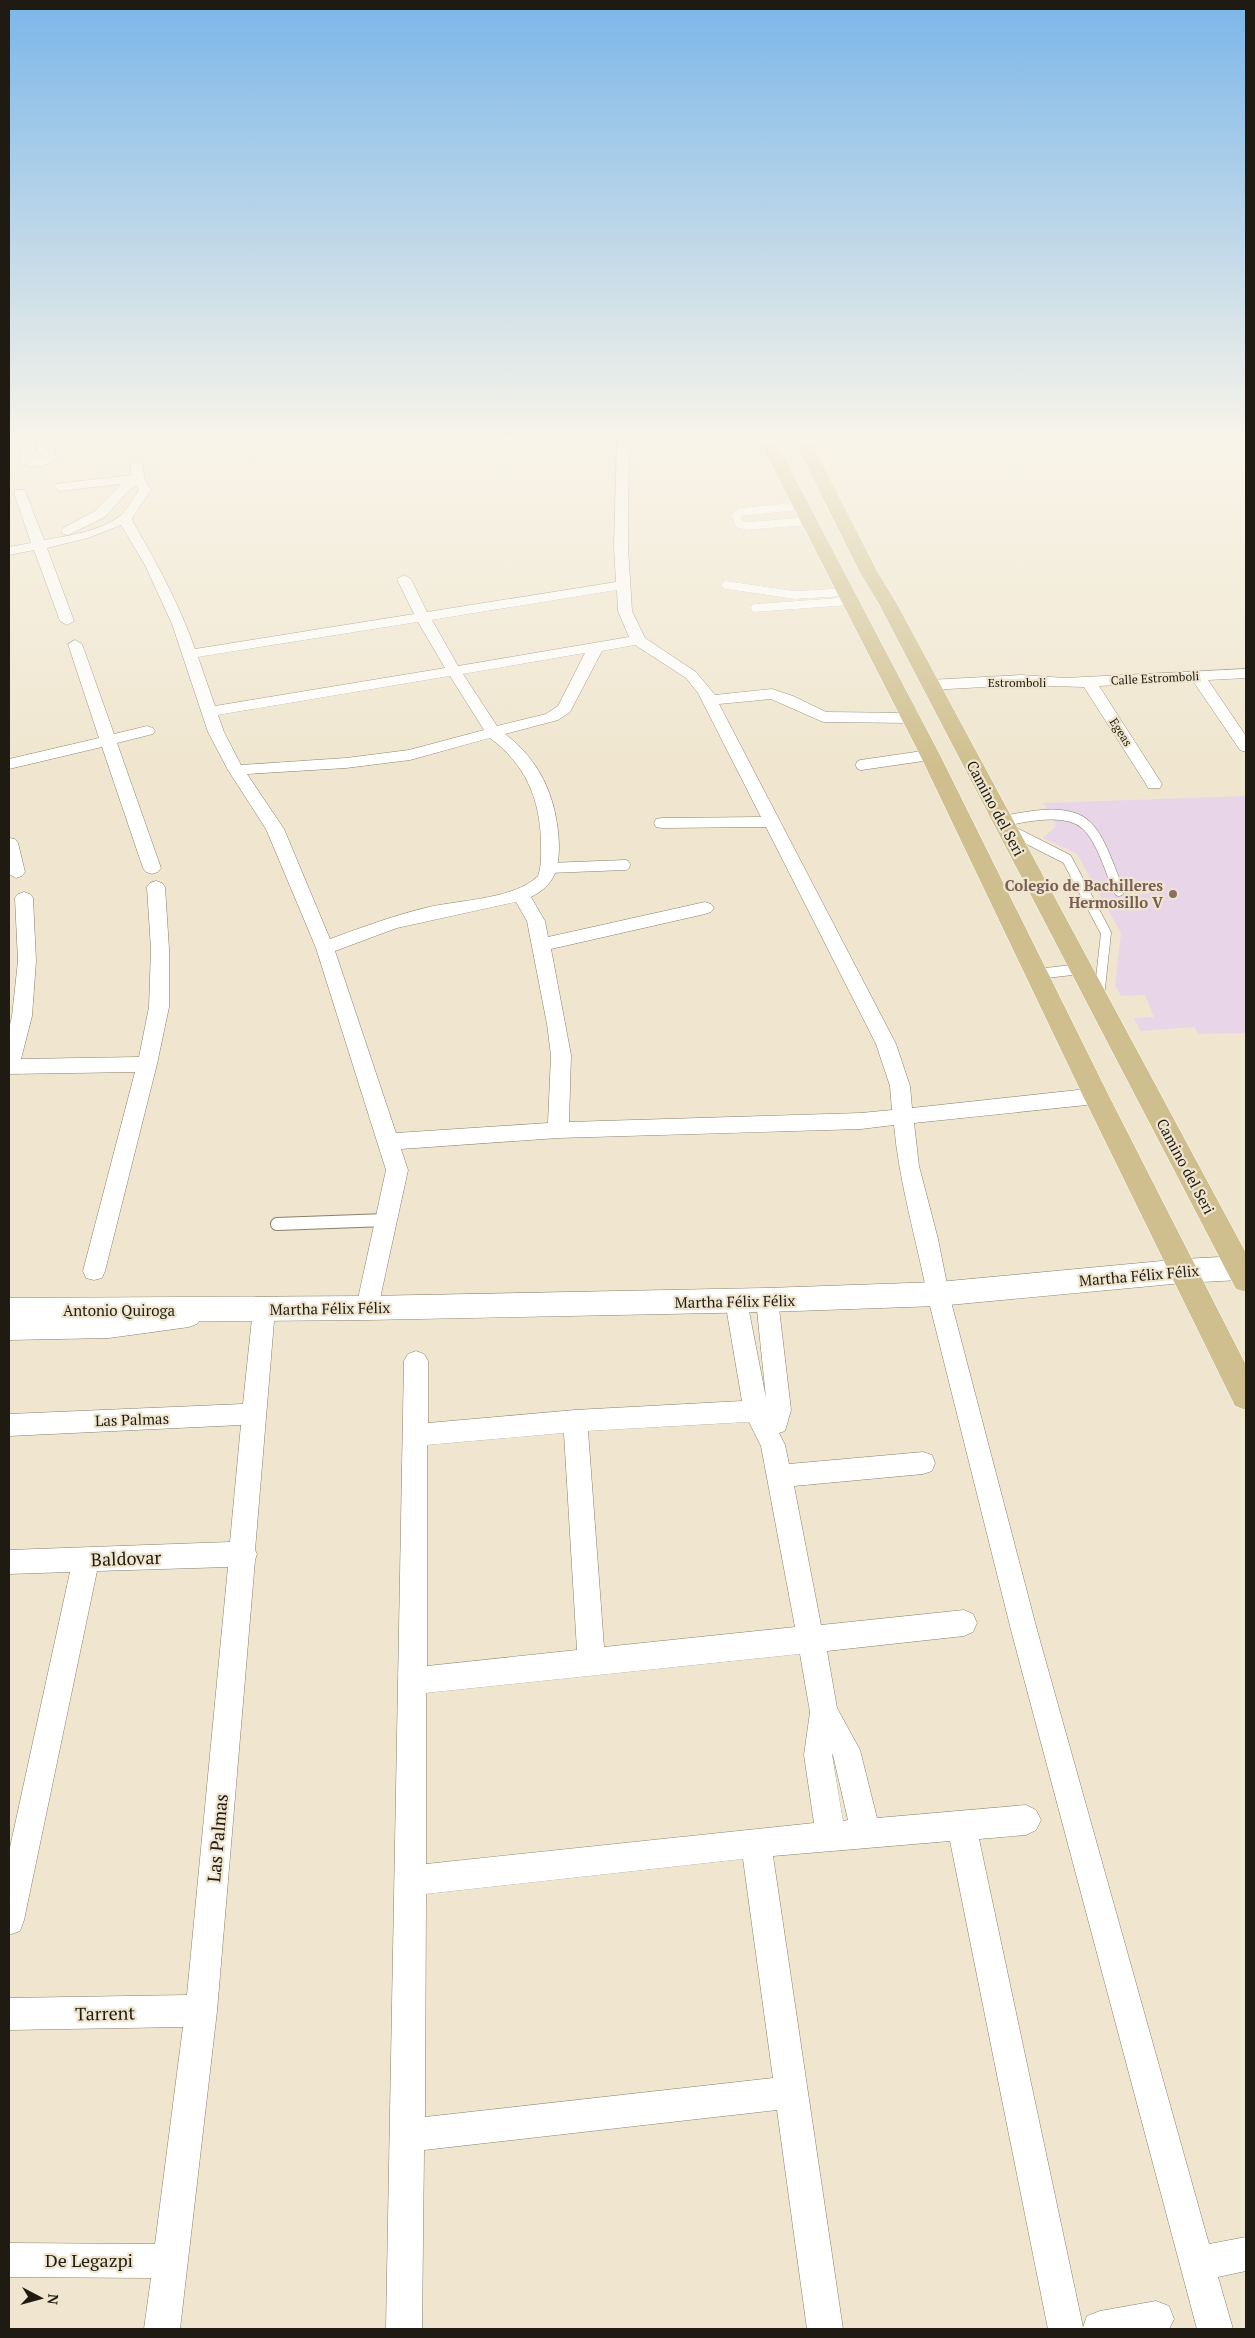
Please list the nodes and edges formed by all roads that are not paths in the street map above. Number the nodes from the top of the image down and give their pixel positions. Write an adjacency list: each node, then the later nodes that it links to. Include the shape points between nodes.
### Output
1 (41, 551): 14 (street)
2 (143, 551): 18 (street)
3 (621, 551): 9 (street)
4 (825, 551): 11 (main road)
5 (850, 551): 7 (main road)
6 (858, 551): 7 (main road, Camino del Seri)
7 (868, 571): 24 (main road, Camino del Seri)
8 (404, 579): 13 (street)
9 (622, 585): 13 (street); 15 (street, via 625,611)
10 (726, 585): 11 (lane, via 768,593)
11 (849, 597): 12 (lane); 27 (main road)
12 (755, 608)
13 (421, 616): 18 (street); 19 (street)
14 (67, 620)
15 (638, 640): 17 (street); 25 (street, via 699,682)
16 (75, 644): 30 (street)
17 (596, 648): 19 (street); 29 (street, via 564,709 552,717)
18 (190, 654): 26 (street)
19 (453, 672): 26 (street); 29 (street)
20 (1246, 674): 21 (street, Calle Estromboli)
21 (1197, 676): 22 (street, Calle Estromboli); 31 (street)
22 (1088, 681): 23 (street, Calle Estromboli); 36 (street, Egeas)
23 (1065, 683): 24 (street, Estromboli)
24 (932, 690): 39 (main road, Camino del Seri)
25 (710, 700): 27 (street, via 772,694 823,717); 37 (street)
26 (210, 712): 35 (street, via 216,732)
27 (911, 718): 32 (main road)
28 (148, 731): 30 (street)
29 (493, 732): 35 (street, via 410,755); 42 (street, via 524,759 534,776 550,820)
30 (108, 740): 33 (street); 53 (street, via 154,878 160,949 159,1007)
31 (1246, 747)
32 (930, 755): 34 (lane); 51 (main road)
33 (9, 764)
34 (862, 765)
35 (236, 770): 49 (street, via 275,829)
36 (1154, 784)
37 (770, 822): 38 (street); 56 (street, via 886,1044 900,1086)
38 (662, 823)
39 (1005, 825): 44 (lane, via 1050,816 1077,820 1091,832); 50 (main road, Camino del Seri); 52 (lane, via 1067,859 1106,933)
40 (9, 843): 43 (street)
41 (625, 865): 42 (lane)
42 (549, 868): 45 (street, via 544,880)
43 (16, 872)
44 (1119, 891)
45 (521, 895): 48 (street, via 534,914); 49 (street, via 391,923)
46 (24, 898): 54 (street, via 27,961 22,1016)
47 (705, 908): 48 (street)
48 (541, 945): 57 (street, via 561,1055)
49 (325, 948): 58 (street)
50 (1081, 969): 51 (lane); 52 (main road, Camino del Seri)
51 (1037, 974): 55 (main road)
52 (1098, 1001): 63 (main road, Camino del Seri)
53 (147, 1064): 54 (street); 61 (street)
54 (9, 1066)
55 (1096, 1096): 56 (street); 62 (main road)
56 (904, 1116): 57 (street, via 824,1123); 64 (street, via 908,1166)
57 (558, 1130): 58 (street)
58 (388, 1142): 59 (street, via 397,1170)
59 (386, 1220): 60 (lane); 67 (street)
60 (277, 1224)
61 (94, 1271)
62 (1183, 1271): 63 (street, Martha Félix Félix); 64 (street, Martha Félix Félix); 73 (main road)
63 (1243, 1274)
64 (938, 1294): 65 (street, Martha Félix Félix); 103 (street, via 1027,1640)
65 (768, 1300): 66 (street, Martha Félix Félix); 74 (street)
66 (736, 1301): 67 (street, Martha Félix Félix); 74 (street)
67 (367, 1308): 68 (street, Martha Félix Félix)
68 (264, 1309): 69 (street, Martha Félix Félix); 75 (street, Las Palmas)
69 (228, 1310): 70 (street, Antonio Quiroga); 71 (street, via 109,1328)
70 (9, 1311)
71 (9, 1330)
72 (416, 1361): 78 (street)
73 (1246, 1396)
74 (767, 1411): 76 (street); 80 (street)
75 (256, 1414): 77 (street, Las Palmas); 81 (street, Las Palmas)
76 (575, 1421): 78 (street); 86 (street)
77 (9, 1424)
78 (416, 1435): 87 (street)
79 (923, 1463): 80 (street)
80 (779, 1476): 85 (street)
81 (244, 1554): 82 (street, Baldovar); 96 (street, Las Palmas)
82 (86, 1560): 83 (street, Baldovar); 95 (street)
83 (9, 1562)
84 (964, 1623): 85 (street)
85 (811, 1640): 86 (street); 88 (street)
86 (591, 1663): 87 (street)
87 (412, 1681): 94 (street)
88 (824, 1712): 91 (street, via 846,1750); 92 (street, via 818,1754)
89 (1026, 1820): 90 (street)
90 (962, 1826): 91 (street); 108 (street)
91 (866, 1835): 92 (street)
92 (832, 1837): 93 (street)
93 (756, 1844): 94 (street); 98 (street)
94 (411, 1882): 99 (street)
95 (9, 1920)
96 (201, 2012): 97 (street, Tarrent); 102 (street, Las Palmas)
97 (9, 2014)
98 (790, 2092): 99 (street); 107 (street)
99 (408, 2135): 106 (street)
100 (1246, 2254): 103 (street)
101 (9, 2260): 102 (street, De Legazpi)
102 (170, 2260): 105 (street, Las Palmas)
103 (1197, 2264): 110 (street)
104 (1156, 2319): 109 (street)
105 (162, 2329)
106 (404, 2329)
107 (825, 2329)
108 (1066, 2329)
109 (1100, 2329)
110 (1215, 2329)

